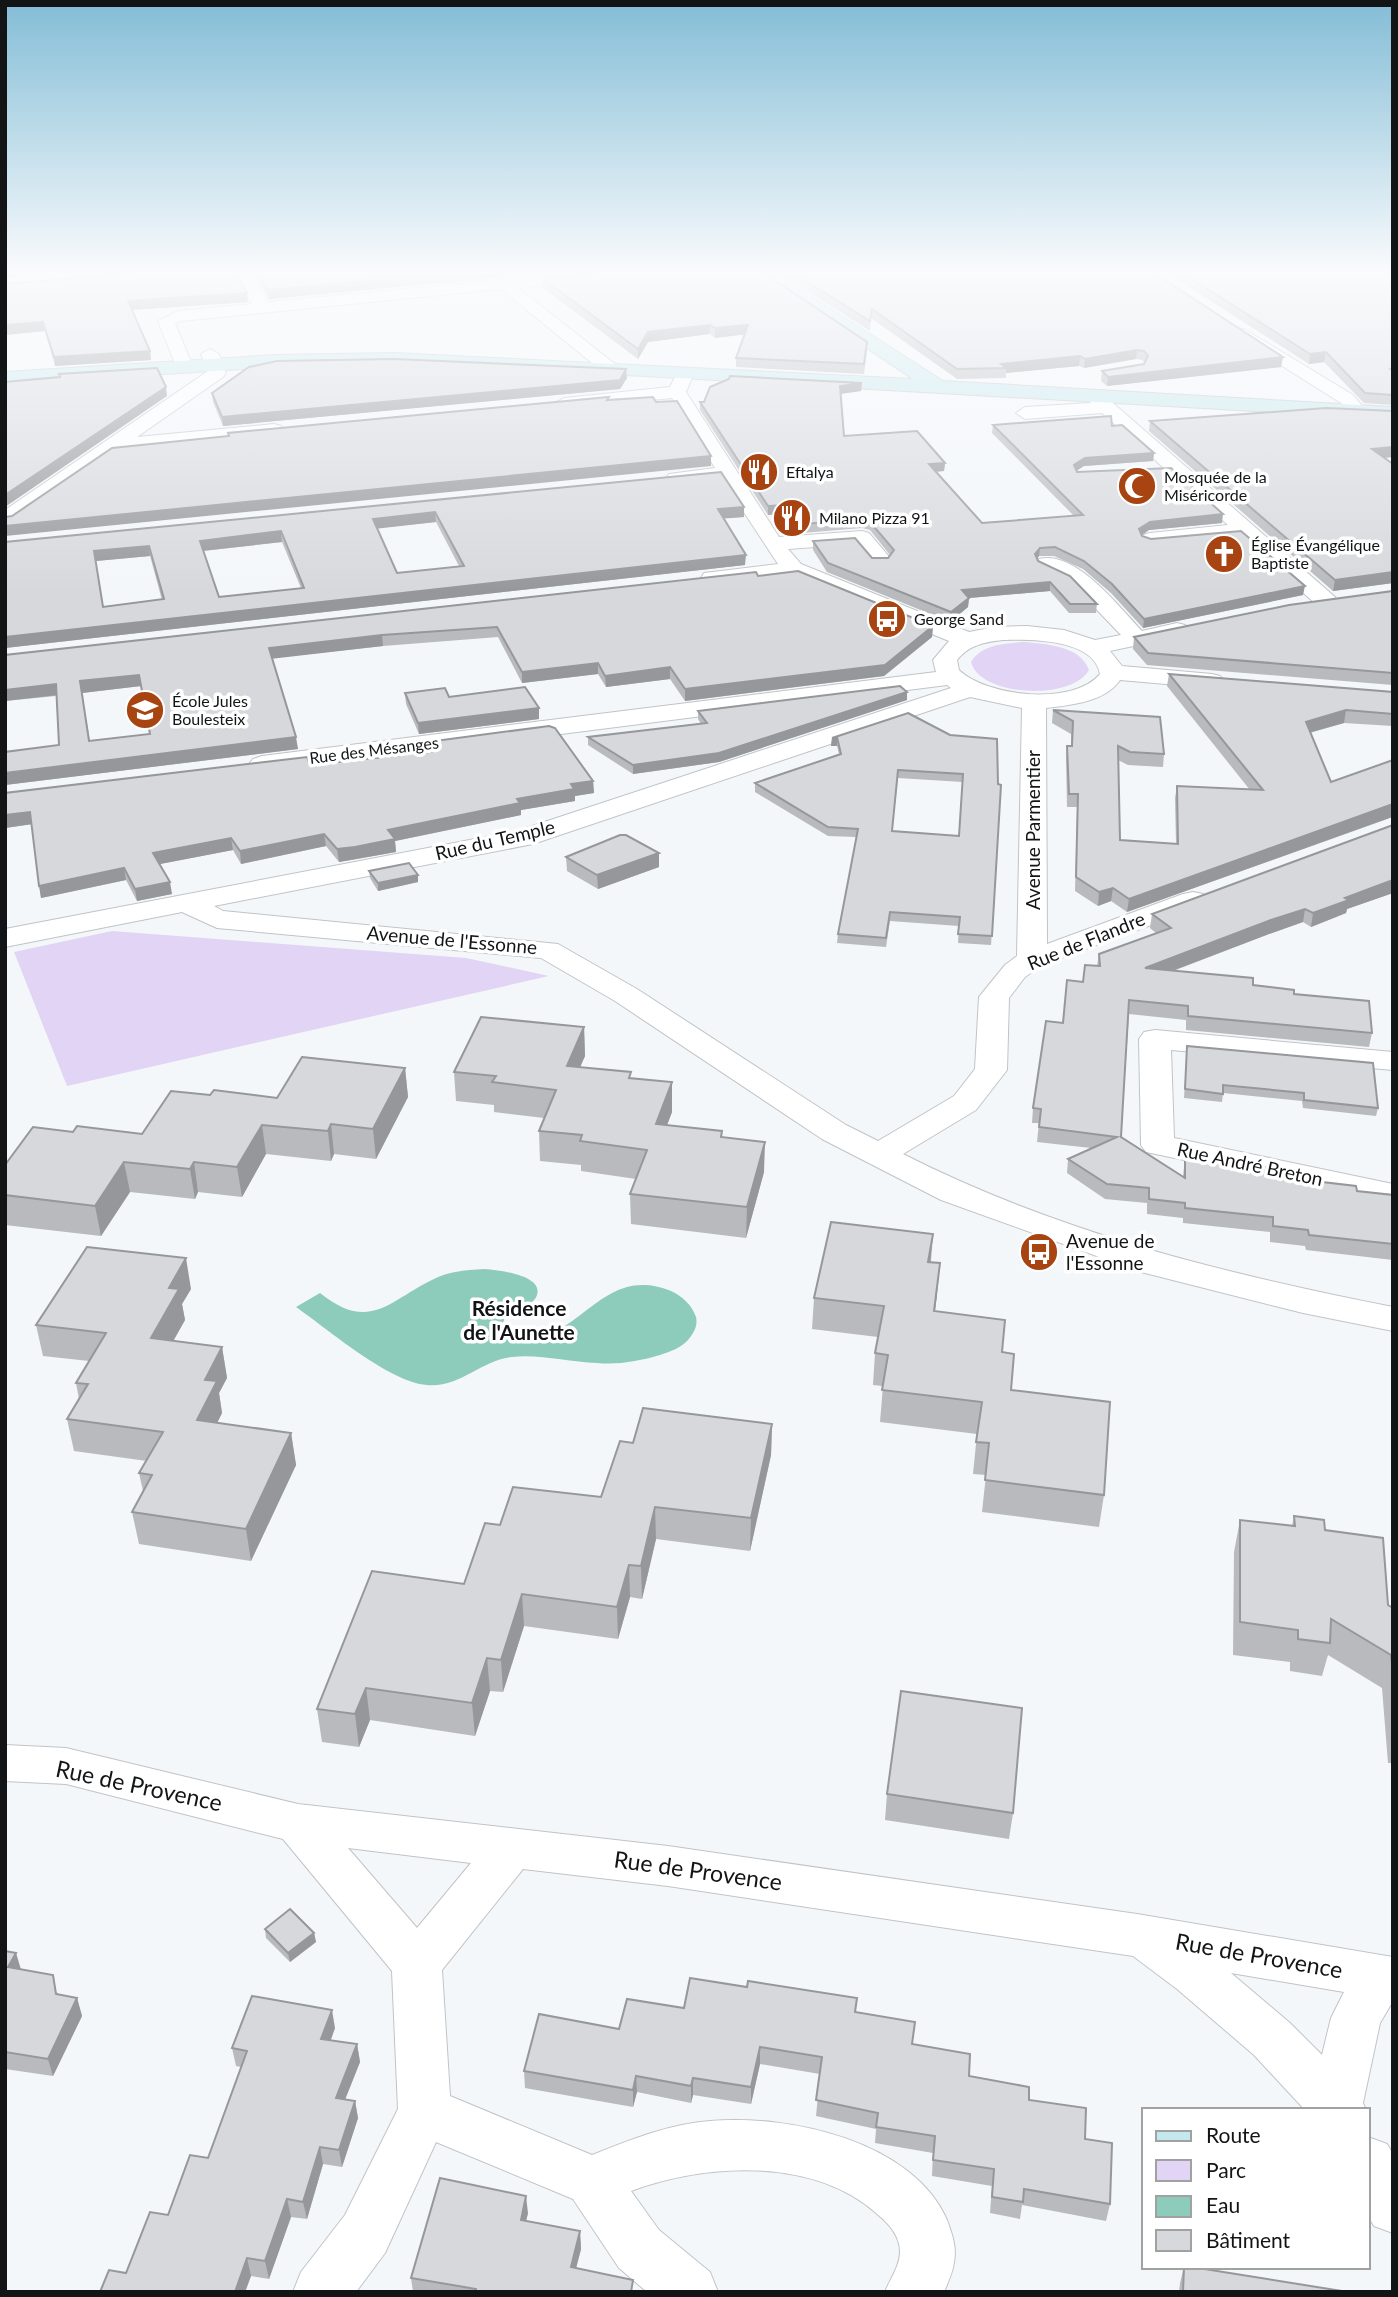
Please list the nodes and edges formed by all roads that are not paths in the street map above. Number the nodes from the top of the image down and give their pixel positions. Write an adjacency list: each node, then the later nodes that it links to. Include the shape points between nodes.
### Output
1 (210, 378): 14 (street)
2 (683, 378): 7 (street)
3 (784, 378): 6 (main road)
4 (925, 378): 6 (main road)
5 (1314, 378): 10 (street, via 1347,399)
6 (940, 388): 8 (main road)
7 (677, 392): 9 (street); 17 (street)
8 (1089, 394): 10 (main road); 11 (street); 15 (street)
9 (547, 404)
10 (1358, 412): 12 (main road)
11 (1025, 413)
12 (1393, 413)
13 (287, 429): 14 (street)
14 (116, 444): 19 (street)
15 (1175, 468): 16 (street); 20 (street)
16 (1150, 470)
17 (728, 473): 18 (street); 22 (street)
18 (659, 480)
19 (5, 520)
20 (1246, 530): 21 (street); 28 (street)
21 (1150, 539)
22 (774, 544): 23 (street, via 862,537); 25 (street)
23 (880, 559)
24 (1047, 564): 31 (street, via 1079,578)
25 (793, 569): 26 (street); 32 (street)
26 (693, 580)
27 (1353, 598): 28 (street)
28 (1327, 602): 29 (street)
29 (1301, 605)
30 (1201, 624): 31 (street)
31 (1137, 639): 33 (street)
32 (967, 640): 33 (street, via 1031,633); 36 (street, via 947,654 944,665)
33 (1092, 648): 34 (street, via 1105,657)
34 (1111, 672): 35 (street); 37 (street, via 1105,684 1089,694)
35 (1233, 682)
36 (961, 683): 37 (street, via 994,696); 38 (street, Rue des Mésanges); 40 (street, Rue du Temple, via 523,838)
37 (1034, 701): 42 (street, Avenue Parmentier)
38 (239, 767)
39 (1224, 888): 42 (street, Rue de Flandre)
40 (185, 903): 41 (street, Rue du Temple); 44 (street, Avenue de l'Essonne, via 217,919 548,950 626,995 834,1132)
41 (5, 938)
42 (1032, 959): 44 (street, Rue de Flandre, via 1015,971 994,997 990,1070 965,1103)
43 (1393, 1062): 45 (street, Rue André Breton, via 1155,1039 1158,1145)
44 (878, 1155): 46 (street, Avenue de l'Essonne, via 953,1193 1154,1264)
45 (1393, 1194)
46 (1393, 1319)
47 (5, 1763): 48 (street, Rue de Provence, via 66,1766)
48 (298, 1823): 49 (street, Rue de Provence); 51 (street)
49 (512, 1848): 50 (street, Rue de Provence, via 668,1866); 51 (street)
50 (1137, 1935): 52 (street, Rue de Provence); 53 (street, via 1195,1973 1272,2039)
51 (417, 1964): 54 (street)
52 (1386, 1978): 53 (street, via 1356,2018)
53 (1339, 2107)
54 (424, 2111): 56 (street); 58 (street, via 365,2234)
55 (1370, 2166): 57 (street)
56 (592, 2181): 59 (street, via 639,2249); 60 (street, via 648,2158 708,2146 774,2147 842,2165 885,2185 916,2216 929,2260)
57 (1393, 2207)
58 (321, 2292)
59 (690, 2292)
60 (913, 2292)

